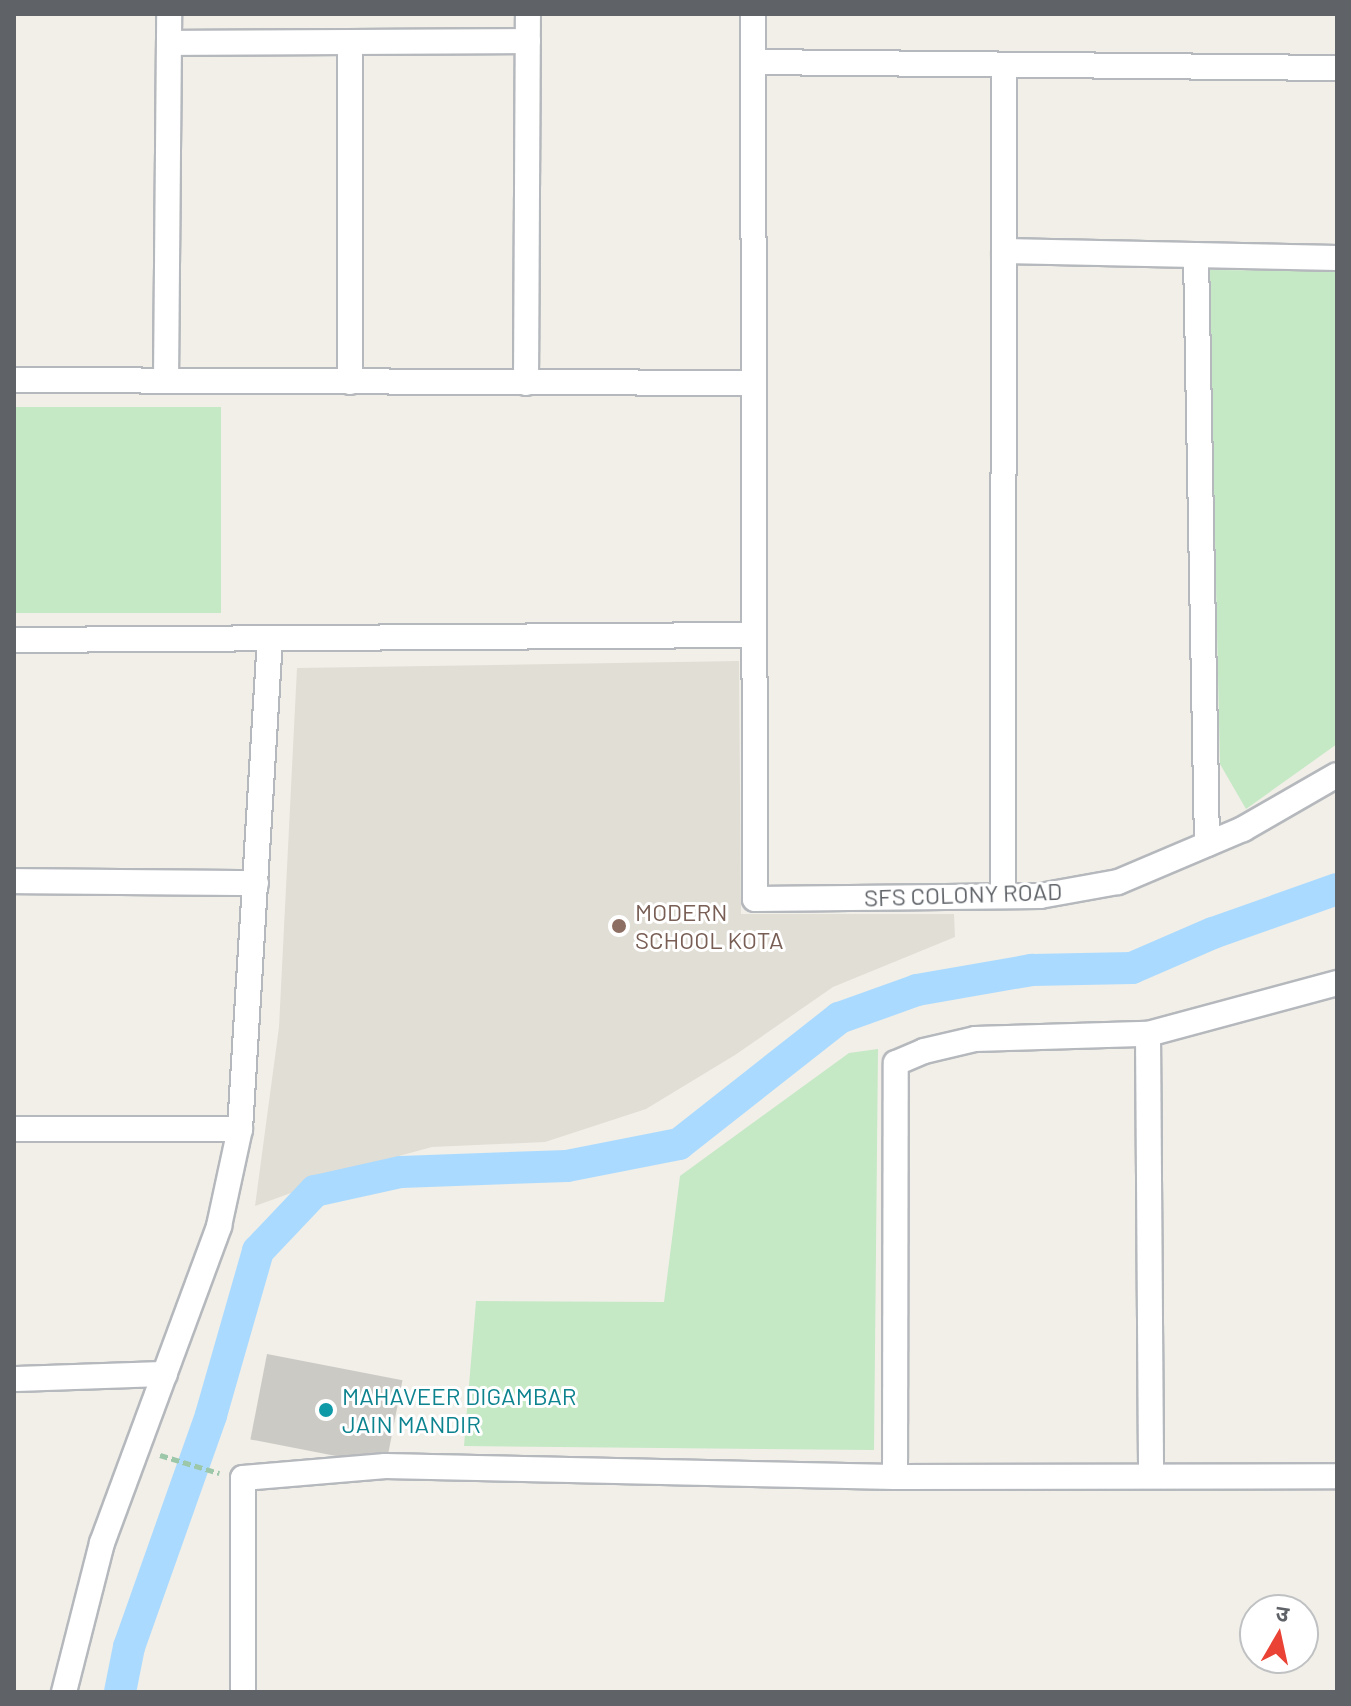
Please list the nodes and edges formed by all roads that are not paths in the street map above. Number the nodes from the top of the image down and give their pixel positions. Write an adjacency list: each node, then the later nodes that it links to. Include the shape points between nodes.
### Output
1 (169, 14): 6 (street)
2 (528, 14): 4 (street)
3 (753, 14): 7 (street)
4 (528, 41): 5 (street); 16 (street)
5 (350, 42): 6 (street); 15 (street)
6 (169, 43): 14 (street)
7 (753, 62): 8 (street); 17 (street)
8 (1004, 65): 9 (street); 10 (street)
9 (1337, 68)
10 (1004, 251): 11 (street); 25 (street)
11 (1196, 255): 12 (street); 22 (street)
12 (1337, 258)
13 (14, 380): 14 (street)
14 (166, 381): 15 (street)
15 (350, 382): 16 (street)
16 (526, 383): 17 (street)
17 (754, 383): 18 (street)
18 (754, 635): 20 (street); 25 (street, SFS COLONY ROAD, via 755,899)
19 (14, 640): 20 (street)
20 (270, 640): 24 (street)
21 (1337, 775): 22 (street, SFS COLONY ROAD)
22 (1207, 844): 25 (street, SFS COLONY ROAD, via 1118,882 1040,896)
23 (14, 881): 24 (street)
24 (256, 883): 29 (street)
25 (1003, 896)
26 (1337, 983): 27 (street)
27 (1148, 1034): 32 (street); 34 (street, via 975,1039 896,1063)
28 (14, 1129): 29 (street)
29 (240, 1129): 30 (street, via 219,1226)
30 (165, 1374): 31 (street); 35 (street, via 102,1543)
31 (14, 1379)
32 (1151, 1476): 33 (street); 34 (street)
33 (1337, 1476)
34 (895, 1477): 36 (street, via 385,1466 243,1478)
35 (64, 1692)
36 (243, 1692)

